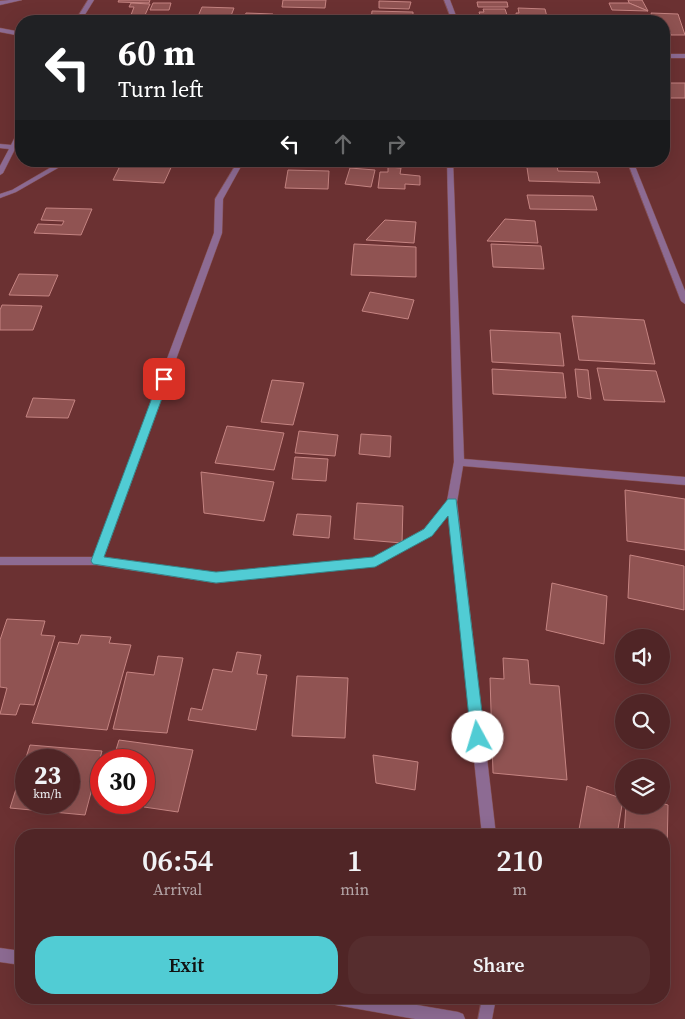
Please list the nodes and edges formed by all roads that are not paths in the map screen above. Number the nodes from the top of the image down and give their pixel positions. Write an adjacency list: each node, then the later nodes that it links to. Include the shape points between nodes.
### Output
1 (19, 0): 4 (street)
2 (91, 0): 5 (street)
3 (447, 0): 6 (street)
4 (0, 3)
5 (82, 15)
6 (453, 15)
7 (0, 30): 8 (street)
8 (15, 33)
9 (670, 56): 10 (street)
10 (685, 56)
11 (15, 144): 13 (street)
12 (0, 146): 13 (street)
13 (13, 148): 18 (street)
14 (57, 167): 19 (street, via 14,192)
15 (238, 167): 25 (street, via 219,200 218,233)
16 (450, 167): 21 (street)
17 (632, 167): 20 (street)
18 (0, 173)
19 (0, 196)
20 (685, 301)
21 (459, 462): 22 (street); 23 (street)
22 (685, 480)
23 (452, 502): 25 (street, via 428,532 375,562 216,578); 26 (street)
24 (0, 561): 25 (street)
25 (97, 561)
26 (489, 829)
27 (0, 955): 28 (street)
28 (15, 957)
29 (371, 1004): 31 (street)
30 (488, 1004): 32 (street)
31 (458, 1019)
32 (485, 1019)

